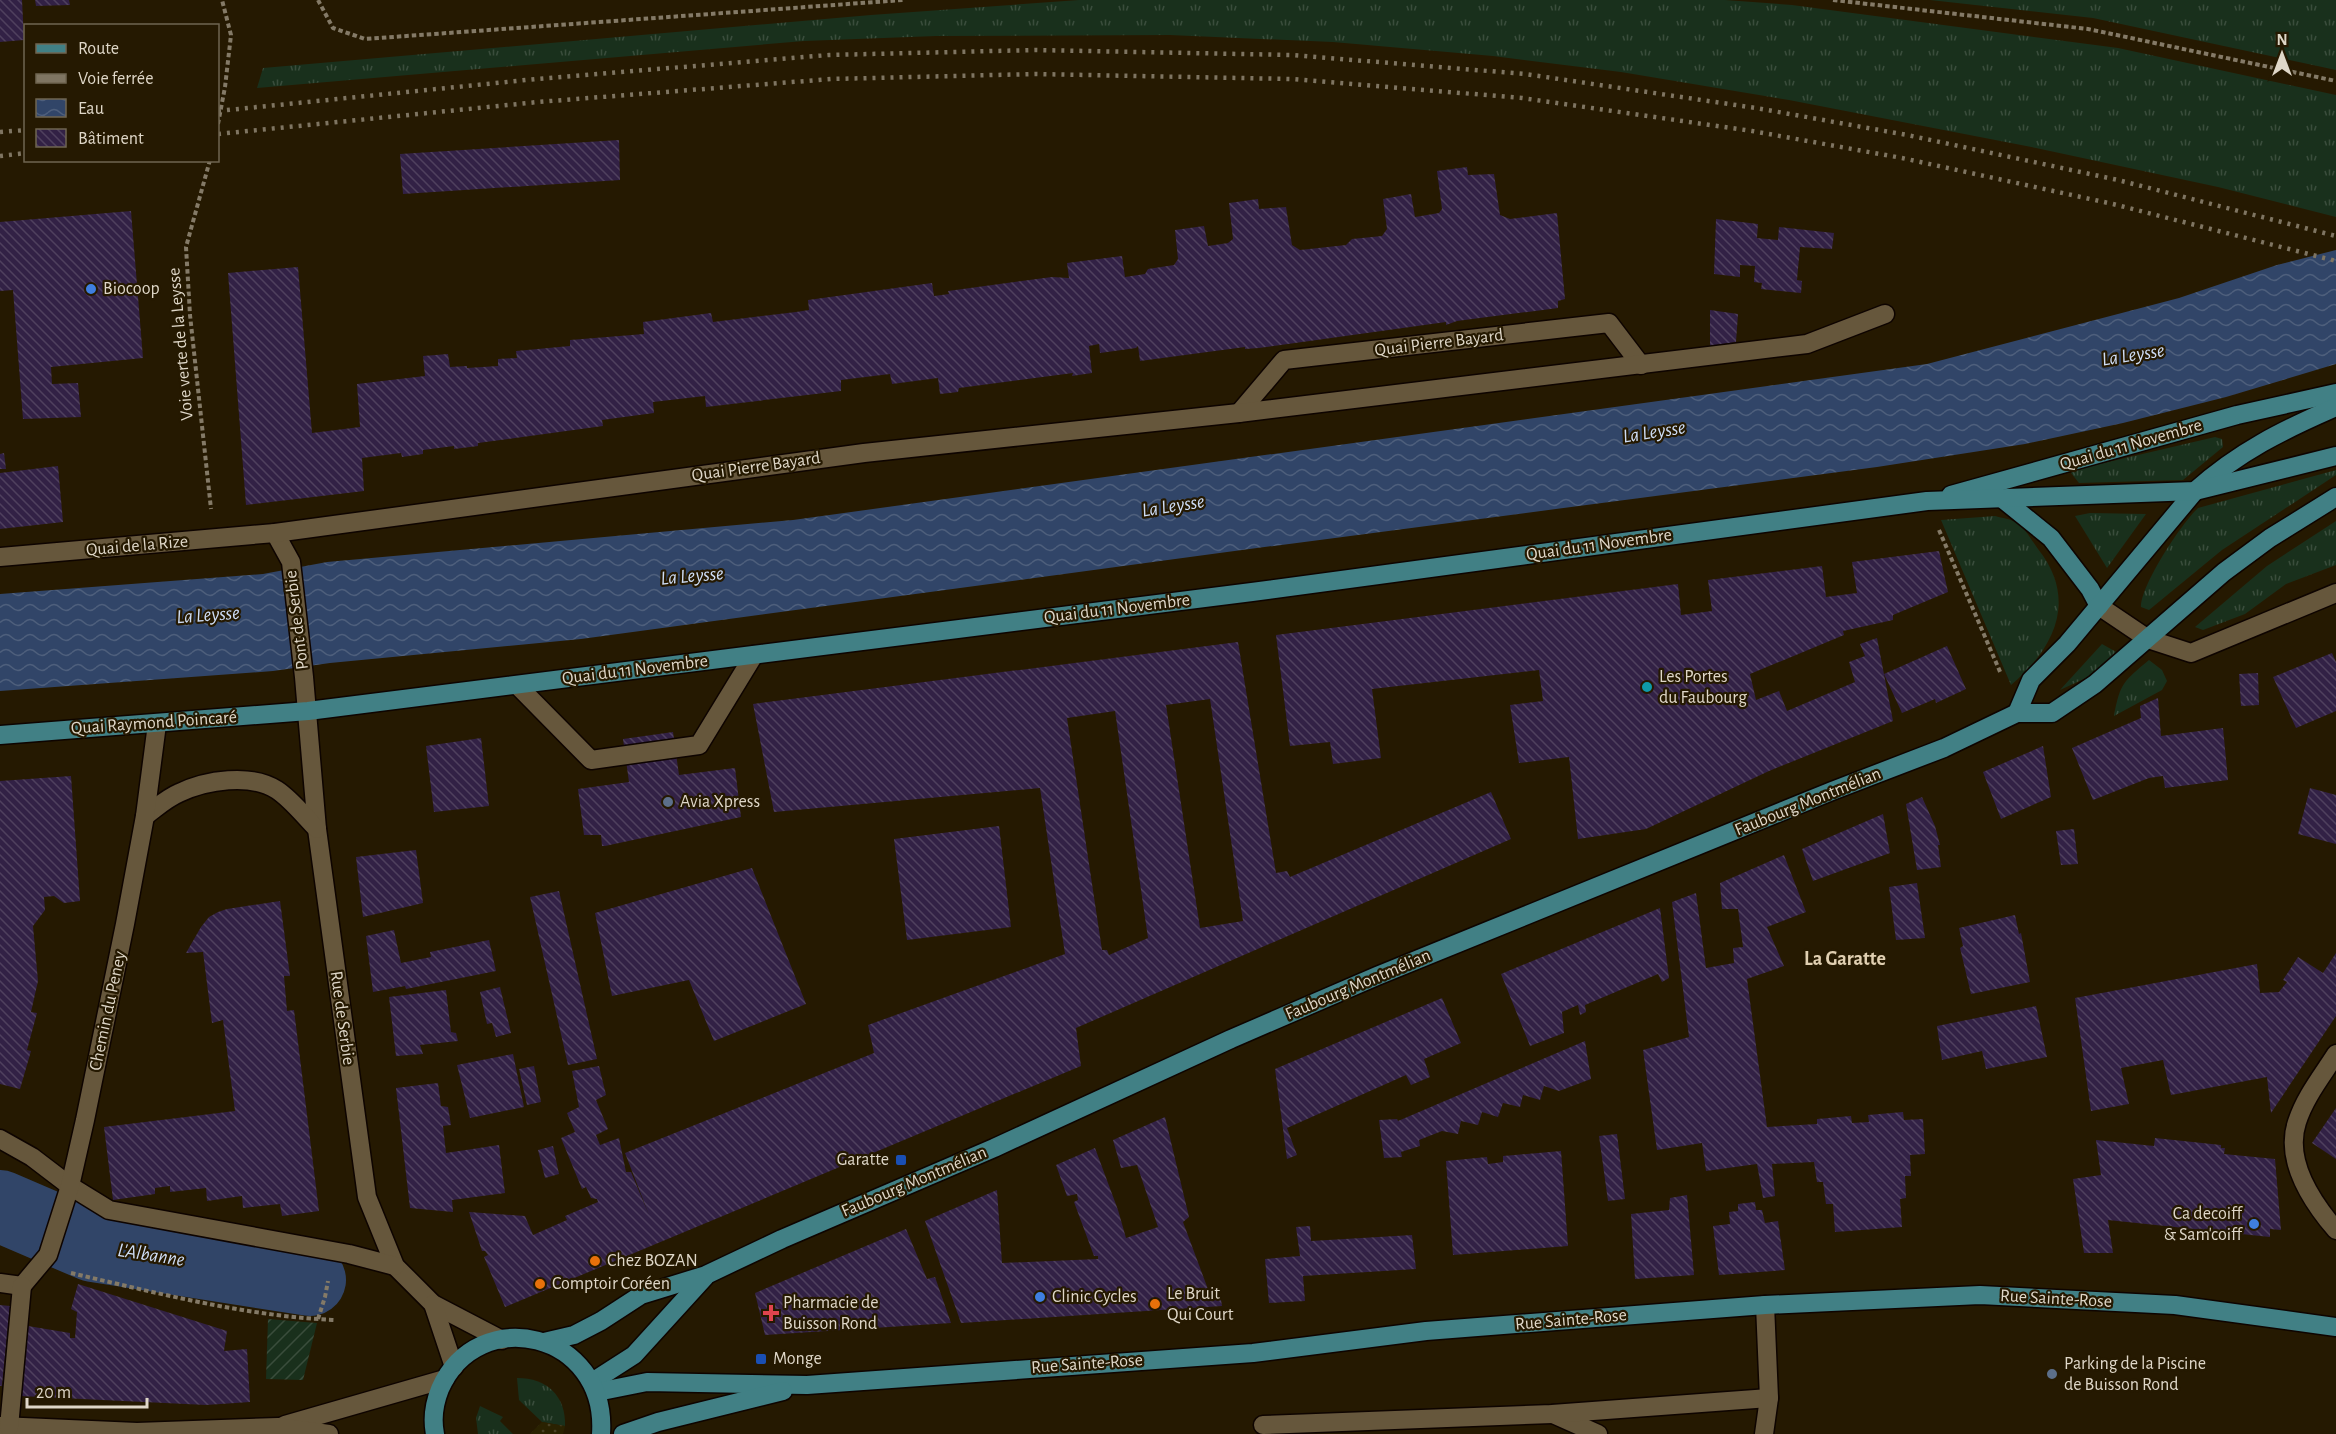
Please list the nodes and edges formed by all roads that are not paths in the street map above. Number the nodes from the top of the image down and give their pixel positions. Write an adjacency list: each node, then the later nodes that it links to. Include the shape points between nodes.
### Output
1 (1885, 314): 2 (street, Quai Pierre Bayard, via 1807,344)
2 (1641, 365): 5 (street, Quai Pierre Bayard); 5 (street, Quai Pierre Bayard, via 1609,323 1284,360)
3 (2336, 393): 10 (main road, Quai du 11 Novembre, via 2237,415)
4 (2336, 407): 7 (main road, via 2280,431 2218,470)
5 (1239, 412): 11 (street, Quai Pierre Bayard, via 864,453)
6 (2336, 456): 7 (main road, Quai du 11 Novembre)
7 (2195, 491): 9 (main road, Quai du 11 Novembre); 14 (main road)
8 (2336, 497): 15 (main road, Faubourg Montmélian, via 2224,572)
9 (2004, 500): 10 (main road, Quai du 11 Novembre); 14 (main road, via 2050,538)
10 (1926, 501): 16 (main road, Quai du 11 Novembre)
11 (275, 533): 12 (street, Quai de la Rize); 18 (street, Pont de Serbie, via 291,562)
12 (0, 557)
13 (2336, 593): 15 (street, via 2191,653)
14 (2099, 606): 15 (street); 19 (main road, via 2031,680)
15 (2148, 639): 19 (main road, Faubourg Montmélian, via 2095,684 2052,713)
16 (753, 655): 17 (main road, Quai du 11 Novembre); 17 (street, via 699,745 591,760)
17 (517, 685): 18 (main road, Quai du 11 Novembre)
18 (308, 711): 20 (main road, Quai Raymond Poincaré); 23 (street, Rue de Serbie)
19 (2017, 713): 29 (main road, Faubourg Montmélian, via 1944,748 1231,1039)
20 (157, 724): 21 (main road, Quai Raymond Poincaré); 22 (street, Chemin du Peney)
21 (0, 735)
22 (145, 816): 23 (street, via 178,793 212,782 234,780 276,790); 26 (street, Chemin du Peney)
23 (317, 829): 28 (street, Rue de Serbie, via 367,1197)
24 (2336, 1054): 27 (street, via 2308,1096 2296,1124 2293,1146 2299,1171 2317,1208)
25 (0, 1139): 26 (street)
26 (70, 1186): 28 (street, via 109,1210); 31 (street, Chemin du Peney, via 42,1262)
27 (2336, 1230)
28 (395, 1266): 32 (street, Rue de Serbie)
29 (706, 1275): 36 (main road, Faubourg Montmélian, via 641,1295 574,1335); 39 (main road, Faubourg Montmélian, via 634,1355)
30 (0, 1283): 31 (street)
31 (22, 1286): 43 (street)
32 (433, 1304): 35 (street, Rue de Serbie); 37 (street, Rue de Serbie)
33 (1765, 1305): 34 (main road, Rue Sainte-Rose, via 1980,1295 2175,1305); 38 (main road, Rue Sainte-Rose, via 1426,1332 1253,1353); 40 (street)
34 (2336, 1327)
35 (502, 1340): 36 (main road); 37 (main road, via 468,1354)
36 (544, 1342): 39 (main road, via 580,1365)
37 (449, 1373): 44 (street); 46 (main road, via 435,1401)
38 (807, 1385): 39 (main road, Rue Sainte-Rose, via 647,1382); 48 (main road, Rue Sainte-Rose)
39 (595, 1387): 47 (main road, via 602,1416)
40 (1769, 1398): 41 (street); 50 (street)
41 (1552, 1414): 42 (street); 49 (street)
42 (1263, 1425)
43 (4, 1427): 44 (street, via 137,1432)
44 (278, 1427): 45 (street)
45 (329, 1434)
46 (435, 1434)
47 (601, 1434)
48 (623, 1434)
49 (1598, 1434)
50 (1764, 1434)

